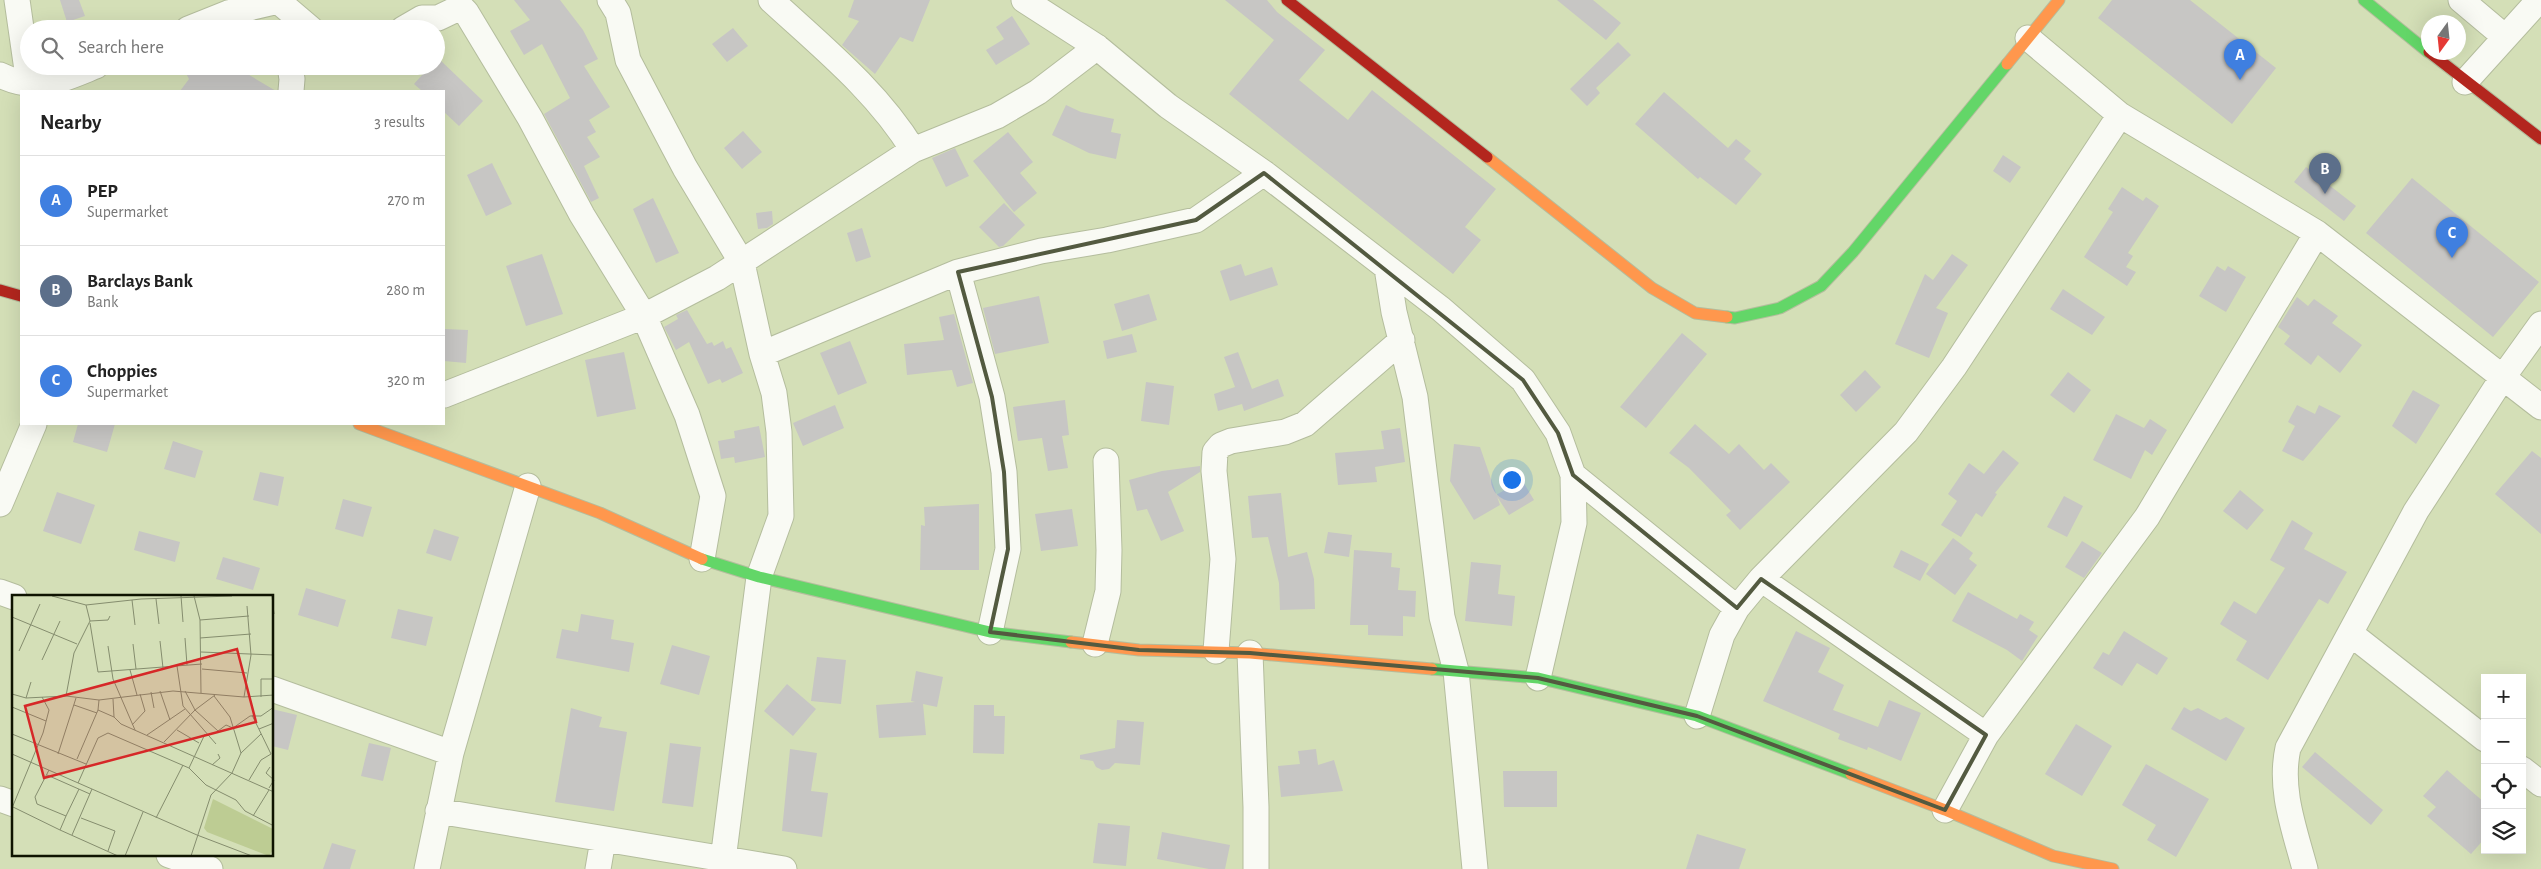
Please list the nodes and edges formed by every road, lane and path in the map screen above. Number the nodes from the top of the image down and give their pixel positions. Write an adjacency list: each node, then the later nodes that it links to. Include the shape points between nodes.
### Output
1 (17, 0): 15 (street)
2 (771, 0): 30 (street, via 845,67 898,127)
3 (1024, 0): 19 (street)
4 (1287, 0): 17 (street, via 1652,288 1695,313 1735,318 1780,308 1821,286 1853,252)
5 (2059, 0): 17 (street)
6 (2364, 0): 18 (street)
7 (2461, 0): 16 (street)
8 (2539, 0): 16 (street)
9 (278, 1): 11 (street); 12 (street); 13 (street)
10 (621, 4): 33 (street, via 628,60 685,168)
11 (210, 20)
12 (281, 20)
13 (300, 20)
14 (419, 20): 38 (street, via 438,18 461,7 466,12)
15 (20, 21)
16 (2505, 37): 25 (street)
17 (2028, 38): 28 (street)
18 (2421, 46)
19 (1098, 47): 30 (street, via 1038,92 996,116); 31 (street, via 1168,106)
20 (2439, 60): 25 (street)
21 (0, 75): 26 (street)
22 (28, 75): 26 (street)
23 (73, 75): 26 (street, via 52,83)
24 (291, 75): 27 (street)
25 (2466, 82): 29 (street)
26 (29, 84)
27 (291, 90)
28 (2120, 115): 32 (street); 53 (street, via 1954,367 1906,432)
29 (2541, 139)
30 (913, 150): 33 (street)
31 (1264, 173): 34 (street); 35 (street, via 1196,220 1041,251)
32 (2317, 233): 42 (street); 66 (street, via 2147,517)
33 (742, 263): 38 (street); 41 (street)
34 (1387, 268): 40 (street); 48 (street, via 1524,380 1558,433)
35 (958, 272): 41 (street); 57 (street, via 992,397 1004,472 1008,549)
36 (0, 290): 37 (street)
37 (20, 296)
38 (644, 316): 43 (street); 51 (street, via 687,416 713,496)
39 (2541, 324): 42 (street)
40 (1402, 340): 60 (street, via 1305,424 1285,432 1231,441 1215,452 1223,559); 62 (street, via 1415,397 1442,617)
41 (762, 354): 52 (street, via 774,393 779,432 781,516)
42 (2503, 377): 44 (street); 58 (street, via 2416,511)
43 (445, 394)
44 (2541, 407)
45 (34, 425): 50 (street)
46 (364, 425): 49 (street)
47 (1106, 461): 59 (street, via 1108,591)
48 (1573, 476): 56 (street); 63 (street, via 1574,523)
49 (528, 486): 51 (street); 68 (street)
50 (0, 504)
51 (702, 559): 52 (street)
52 (759, 577): 57 (street); 77 (street)
53 (1761, 579): 56 (street); 66 (street)
54 (0, 592): 55 (street)
55 (12, 596)
56 (1737, 608): 65 (street, via 1722,635)
57 (990, 632): 59 (street)
58 (2351, 634): 67 (street); 86 (street, via 2288,748 2284,766 2286,798)
59 (1095, 644): 60 (street, via 1139,650)
60 (1216, 652): 61 (street)
61 (1250, 653): 62 (street); 83 (street)
62 (1456, 671): 63 (street); 84 (street)
63 (1538, 678): 65 (street)
64 (274, 691): 68 (street)
65 (1697, 716): 73 (street)
66 (1986, 735): 73 (street)
67 (2481, 736)
68 (451, 753): 74 (street)
69 (2526, 772): 70 (street)
70 (2541, 784)
71 (0, 799): 72 (street)
72 (12, 803)
73 (1945, 810): 78 (street)
74 (438, 811): 75 (street); 80 (street)
75 (603, 840): 77 (street); 81 (street)
76 (173, 856): 79 (street)
77 (723, 860): 82 (street)
78 (2050, 863): 85 (street)
79 (210, 869)
80 (427, 869)
81 (598, 869)
82 (784, 869)
83 (1256, 869)
84 (1475, 869)
85 (2113, 869)
86 (2305, 869)

